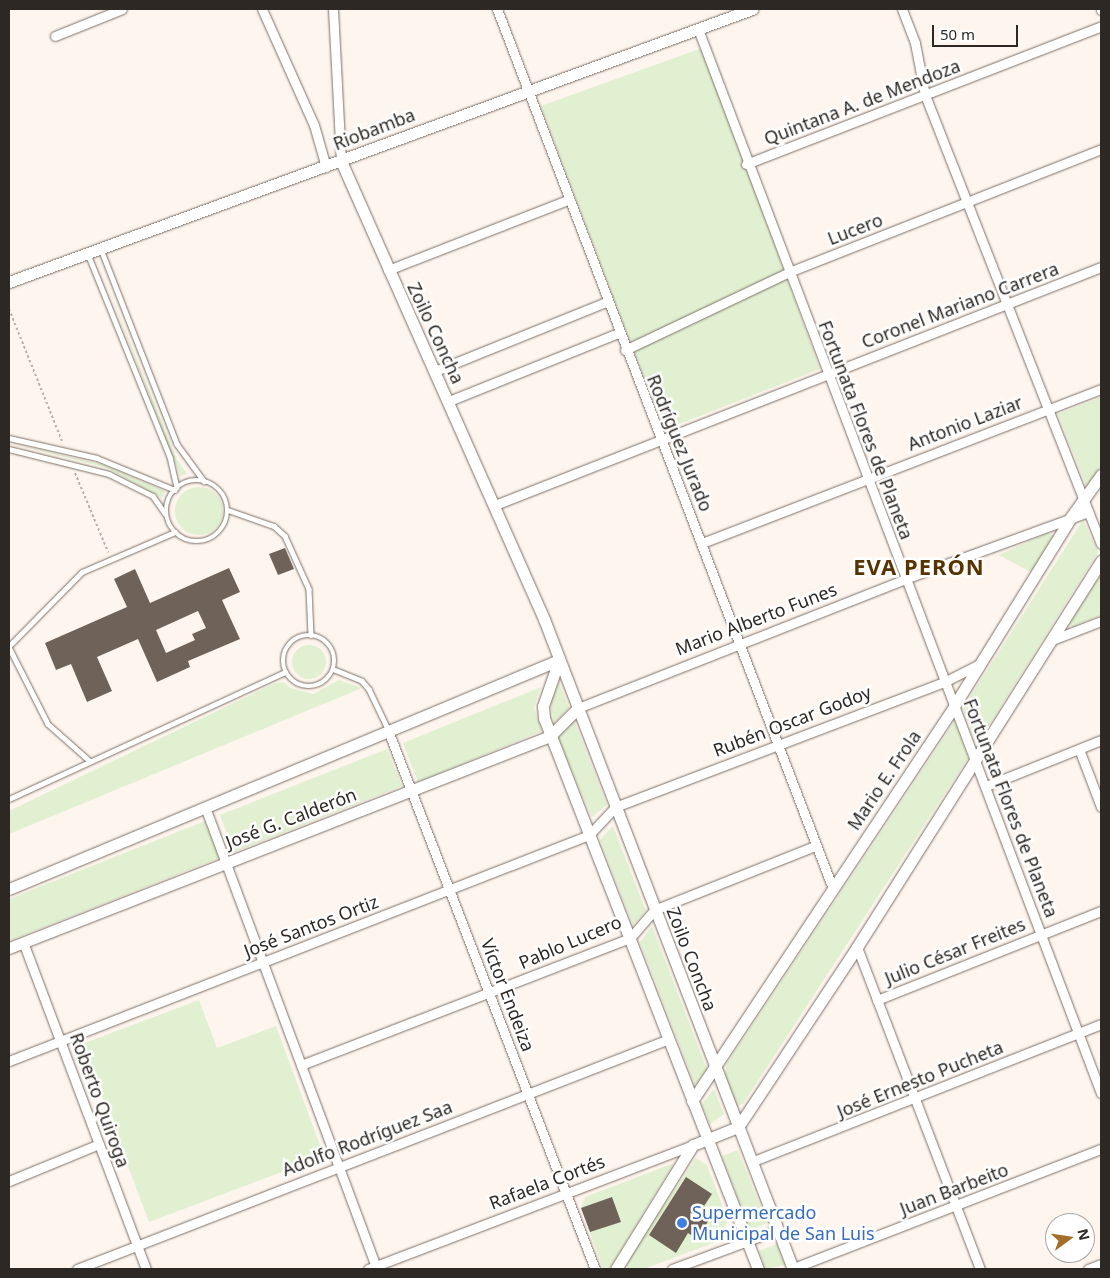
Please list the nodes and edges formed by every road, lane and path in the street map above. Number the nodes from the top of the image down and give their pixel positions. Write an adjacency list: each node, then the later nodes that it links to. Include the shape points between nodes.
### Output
1 (122, 9): 10 (street)
2 (262, 9): 16 (street, via 314,125)
3 (333, 9): 14 (street, Zoilo Concha)
4 (497, 9): 11 (street, Rodríguez Jurado)
5 (752, 9): 7 (street, Riobamba)
6 (902, 9): 12 (street, via 915,43)
7 (726, 13): 9 (street, Riobamba)
8 (1101, 26): 12 (street, Quintana A. de Mendoza)
9 (698, 29): 11 (street, Riobamba); 15 (street, Fortunata Flores de Planeta)
10 (55, 36)
11 (528, 90): 14 (street, Riobamba); 17 (street, Rodríguez Jurado)
12 (926, 95): 15 (street, Quintana A. de Mendoza); 18 (street)
13 (1101, 149): 18 (street, Lucero)
14 (341, 161): 16 (street, Riobamba); 22 (street, Zoilo Concha)
15 (746, 164): 23 (street, Fortunata Flores de Planeta)
16 (326, 167): 19 (street, Riobamba)
17 (568, 200): 22 (street); 25 (street, Rodríguez Jurado)
18 (968, 202): 23 (street, Lucero); 26 (street)
19 (101, 250): 20 (street, Riobamba); 42 (lane, via 177,444)
20 (88, 254): 24 (street, Riobamba); 43 (lane, via 170,457)
21 (1101, 267): 26 (street, Coronel Mariano Carrera)
22 (388, 270): 30 (street, Zoilo Concha)
23 (789, 272): 29 (street, Lucero); 31 (street, Fortunata Flores de Planeta)
24 (9, 282)
25 (606, 302): 28 (street, Rodríguez Jurado); 30 (street)
26 (1007, 303): 31 (street, Coronel Mariano Carrera); 34 (street)
27 (9, 309): 38 (path)
28 (618, 333): 29 (street, Rodríguez Jurado); 33 (street)
29 (625, 350): 36 (street, Rodríguez Jurado)
30 (435, 371): 33 (street, Zoilo Concha)
31 (827, 374): 36 (street, Coronel Mariano Carrera); 41 (street, Fortunata Flores de Planeta)
32 (1101, 389): 34 (street, Antonio Laziar)
33 (449, 402): 44 (street, Zoilo Concha)
34 (1048, 409): 41 (street, Antonio Laziar); 45 (street)
35 (9, 438): 38 (lane)
36 (662, 439): 44 (street, Coronel Mariano Carrera); 50 (street, Rodríguez Jurado)
37 (9, 449): 39 (lane)
38 (66, 451): 43 (lane, via 110,462)
39 (71, 463): 47 (lane, via 109,474 145,492 161,504); 52 (path)
40 (1101, 475): 45 (street, Mario E. Frola)
41 (867, 477): 50 (street, Antonio Laziar); 54 (street, Fortunata Flores de Planeta)
42 (204, 481): 43 (lane, via 190,481); 46 (lane, via 218,489)
43 (176, 488): 47 (lane, via 167,502)
44 (495, 504): 60 (street, Zoilo Concha)
45 (1086, 506): 48 (street, Mario E. Frola); 51 (street)
46 (228, 510): 49 (lane, via 223,528 209,540 191,542); 56 (lane, via 274,526 285,536 309,589)
47 (167, 517): 49 (lane)
48 (1071, 517): 54 (street, Mario Alberto Funes); 61 (street, Mario E. Frola)
49 (175, 532): 52 (lane)
50 (702, 543): 58 (street, Rodríguez Jurado)
51 (1101, 544)
52 (111, 559): 59 (lane, via 82,572)
53 (1101, 561): 57 (street)
54 (905, 579): 58 (street, Mario Alberto Funes); 64 (street, Fortunata Flores de Planeta)
55 (1101, 621): 57 (street)
56 (312, 635): 62 (lane, via 330,647); 63 (lane, via 290,643 283,656)
57 (1052, 640): 72 (street)
58 (740, 643): 66 (street, Mario Alberto Funes); 70 (street, Rodríguez Jurado)
59 (9, 646): 73 (lane, via 48,724)
60 (559, 660): 66 (street, Zoilo Concha); 67 (street); 68 (street, via 544,706)
61 (979, 664): 64 (street, Rubén Oscar Godoy); 65 (street, Mario E. Frola)
62 (333, 670): 63 (lane, via 324,682 310,687 295,683); 67 (lane, via 362,681 369,689)
63 (285, 672): 73 (lane)
64 (946, 680): 65 (street, Fortunata Flores de Planeta); 70 (street, Rubén Oscar Godoy)
65 (954, 706): 72 (street, Fortunata Flores de Planeta); 84 (street, Mario E. Frola)
66 (578, 708): 68 (street, José G. Calderón); 78 (street, Zoilo Concha)
67 (389, 733): 75 (street, Víctor Endeiza); 77 (street)
68 (550, 736): 75 (street, José G. Calderón); 80 (street)
69 (1101, 740): 71 (street)
70 (777, 744): 78 (street, Rubén Oscar Godoy); 81 (street, Rodríguez Jurado)
71 (1079, 749): 74 (street); 79 (street)
72 (974, 760): 74 (street, Fortunata Flores de Planeta); 91 (street)
73 (90, 761): 76 (lane)
74 (986, 786): 88 (street, Fortunata Flores de Planeta)
75 (410, 792): 82 (street, José G. Calderón); 85 (street, Víctor Endeiza)
76 (9, 799)
77 (205, 807): 82 (street); 83 (street)
78 (615, 807): 80 (street, José Santos Ortiz); 86 (street, Zoilo Concha)
79 (1101, 807)
80 (589, 835): 85 (street, José Santos Ortiz); 89 (street)
81 (815, 846): 84 (street, Rodríguez Jurado); 86 (street, Pablo Lucero)
82 (224, 863): 90 (street, José G. Calderón); 93 (street)
83 (9, 889)
84 (833, 889): 102 (street, Mario E. Frola)
85 (450, 890): 93 (street, José Santos Ortiz); 94 (street, Víctor Endeiza)
86 (654, 910): 89 (street, Pablo Lucero); 102 (street, Zoilo Concha)
87 (1101, 911): 88 (street, Julio César Freites)
88 (1041, 934): 95 (street, Julio César Freites); 97 (street, Fortunata Flores de Planeta)
89 (630, 938): 94 (street, Pablo Lucero); 98 (street)
90 (23, 942): 92 (street, José G. Calderón); 99 (street, Roberto Quiroga)
91 (857, 947): 95 (street); 107 (street)
92 (9, 948)
93 (262, 962): 99 (street, José Santos Ortiz); 101 (street)
94 (490, 993): 101 (street, Pablo Lucero); 103 (street, Víctor Endeiza)
95 (877, 1000): 105 (street)
96 (1101, 1024): 97 (street, José Ernesto Pucheta)
97 (1079, 1033): 104 (street, Fortunata Flores de Planeta); 105 (street, José Ernesto Pucheta)
98 (669, 1039): 103 (street, Adolfo Rodríguez Saa); 106 (street)
99 (61, 1040): 100 (street, José Santos Ortiz); 109 (street, Roberto Quiroga)
100 (9, 1061)
101 (301, 1065): 113 (street)
102 (715, 1068): 106 (street, Mario E. Frola); 107 (street, Zoilo Concha)
103 (529, 1094): 113 (street, Adolfo Rodríguez Saa); 115 (street, Víctor Endeiza)
104 (1101, 1094)
105 (916, 1100): 112 (street, José Ernesto Pucheta); 116 (street)
106 (692, 1101): 108 (street)
107 (738, 1127): 108 (street, Rafaela Cortés); 112 (street, Zoilo Concha)
108 (708, 1140): 110 (street, Rafaela Cortés); 118 (street)
109 (99, 1144): 114 (street); 119 (street, Roberto Quiroga)
110 (693, 1145): 115 (street, Rafaela Cortés); 125 (street)
111 (1101, 1149): 116 (street, Juan Barbeito)
112 (751, 1162): 117 (street, Zoilo Concha)
113 (339, 1165): 119 (street, Adolfo Rodríguez Saa); 121 (street)
114 (9, 1181)
115 (567, 1192): 121 (street, Rafaela Cortés); 124 (street, Víctor Endeiza)
116 (956, 1205): 128 (street, Juan Barbeito); 129 (street)
117 (777, 1230): 118 (street); 128 (street, Zoilo Concha)
118 (747, 1240): 126 (street); 127 (street)
119 (136, 1245): 122 (street, Adolfo Rodríguez Saa); 123 (street, Roberto Quiroga)
120 (1101, 1264): 130 (street)
121 (374, 1268)
122 (78, 1269)
123 (146, 1269)
124 (595, 1269)
125 (616, 1269)
126 (672, 1269)
127 (758, 1269)
128 (793, 1269)
129 (980, 1269)
130 (1088, 1269)

